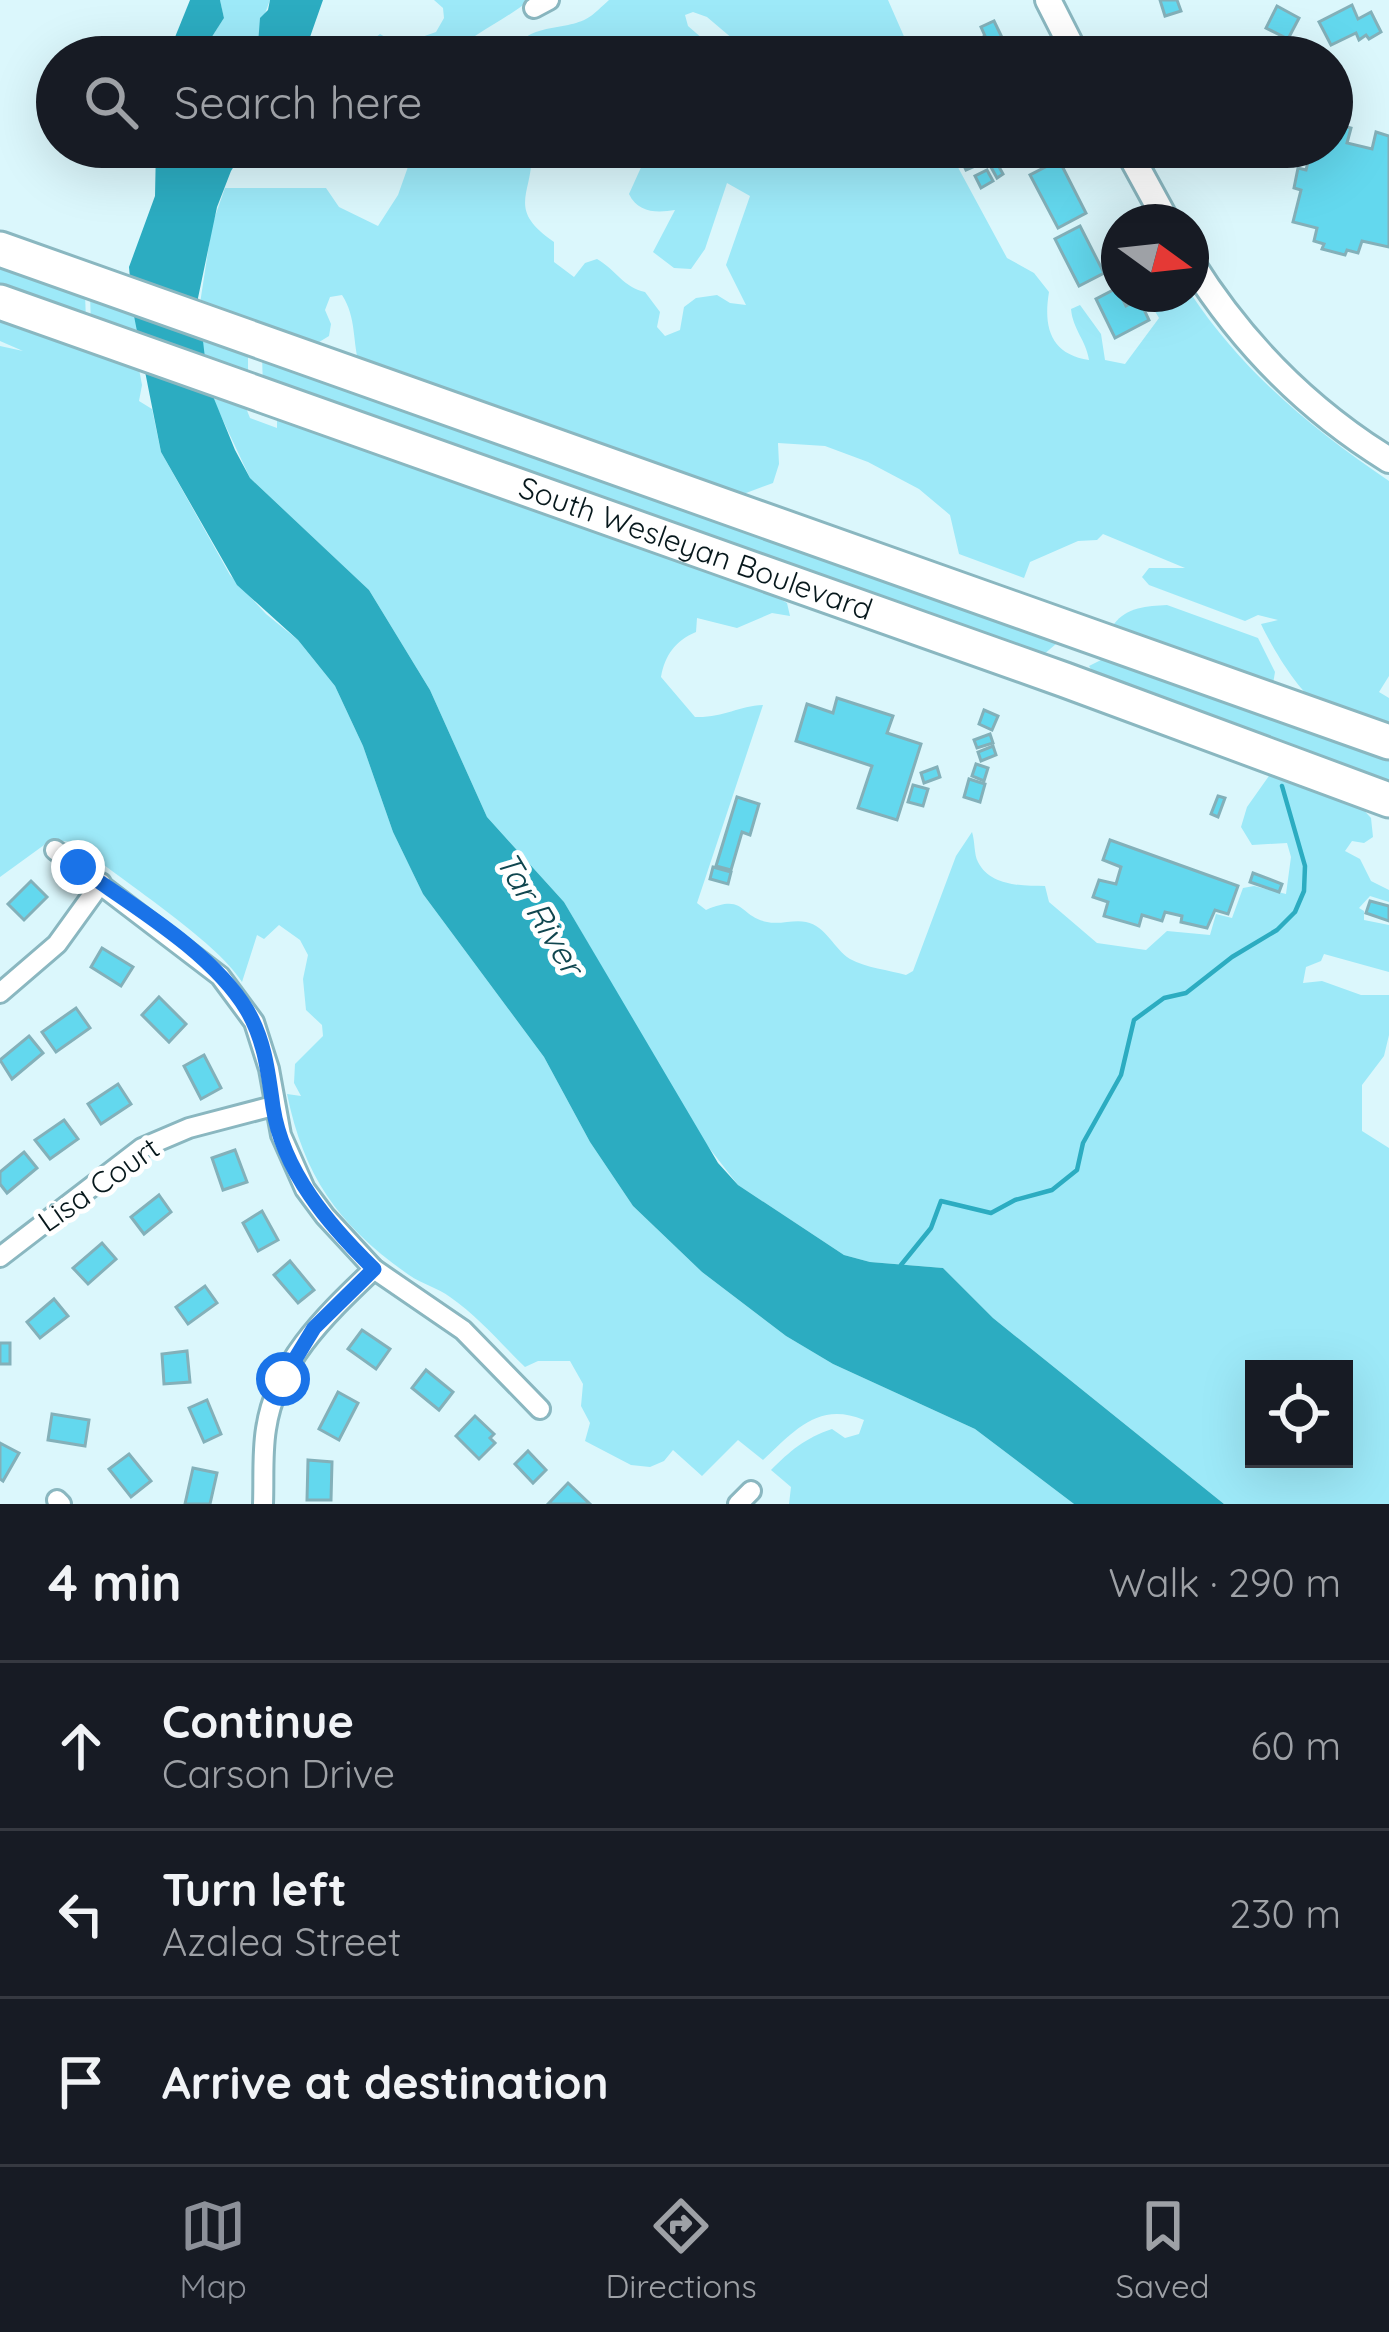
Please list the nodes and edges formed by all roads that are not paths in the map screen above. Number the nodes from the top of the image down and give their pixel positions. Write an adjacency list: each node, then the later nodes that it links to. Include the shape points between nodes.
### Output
1 (1048, 0): 2 (main road)
2 (1065, 36)
3 (1137, 168): 4 (main road)
4 (1157, 204)
5 (0, 249): 9 (highway, South Wesleyan Boulevard)
6 (1209, 290): 8 (main road, via 1274,368)
7 (0, 302): 10 (highway, South Wesleyan Boulevard)
8 (1389, 460)
9 (1083, 632): 10 (highway); 11 (highway, South Wesleyan Boulevard)
10 (1065, 680): 14 (highway, South Wesleyan Boulevard)
11 (1353, 730): 12 (highway); 13 (highway, South Wesleyan Boulevard)
12 (1389, 730)
13 (1389, 742)
14 (1389, 800)
15 (55, 850): 16 (street)
16 (101, 883): 17 (street, via 57,944); 18 (street, via 204,960 244,1005 262,1044)
17 (0, 993)
18 (273, 1106): 19 (street, Lisa Court, via 142,1148); 20 (street, via 305,1189)
19 (0, 1257)
20 (374, 1269): 21 (street, via 463,1330); 22 (street, via 314,1328 283,1379 266,1428)
21 (540, 1409)
22 (262, 1504)

